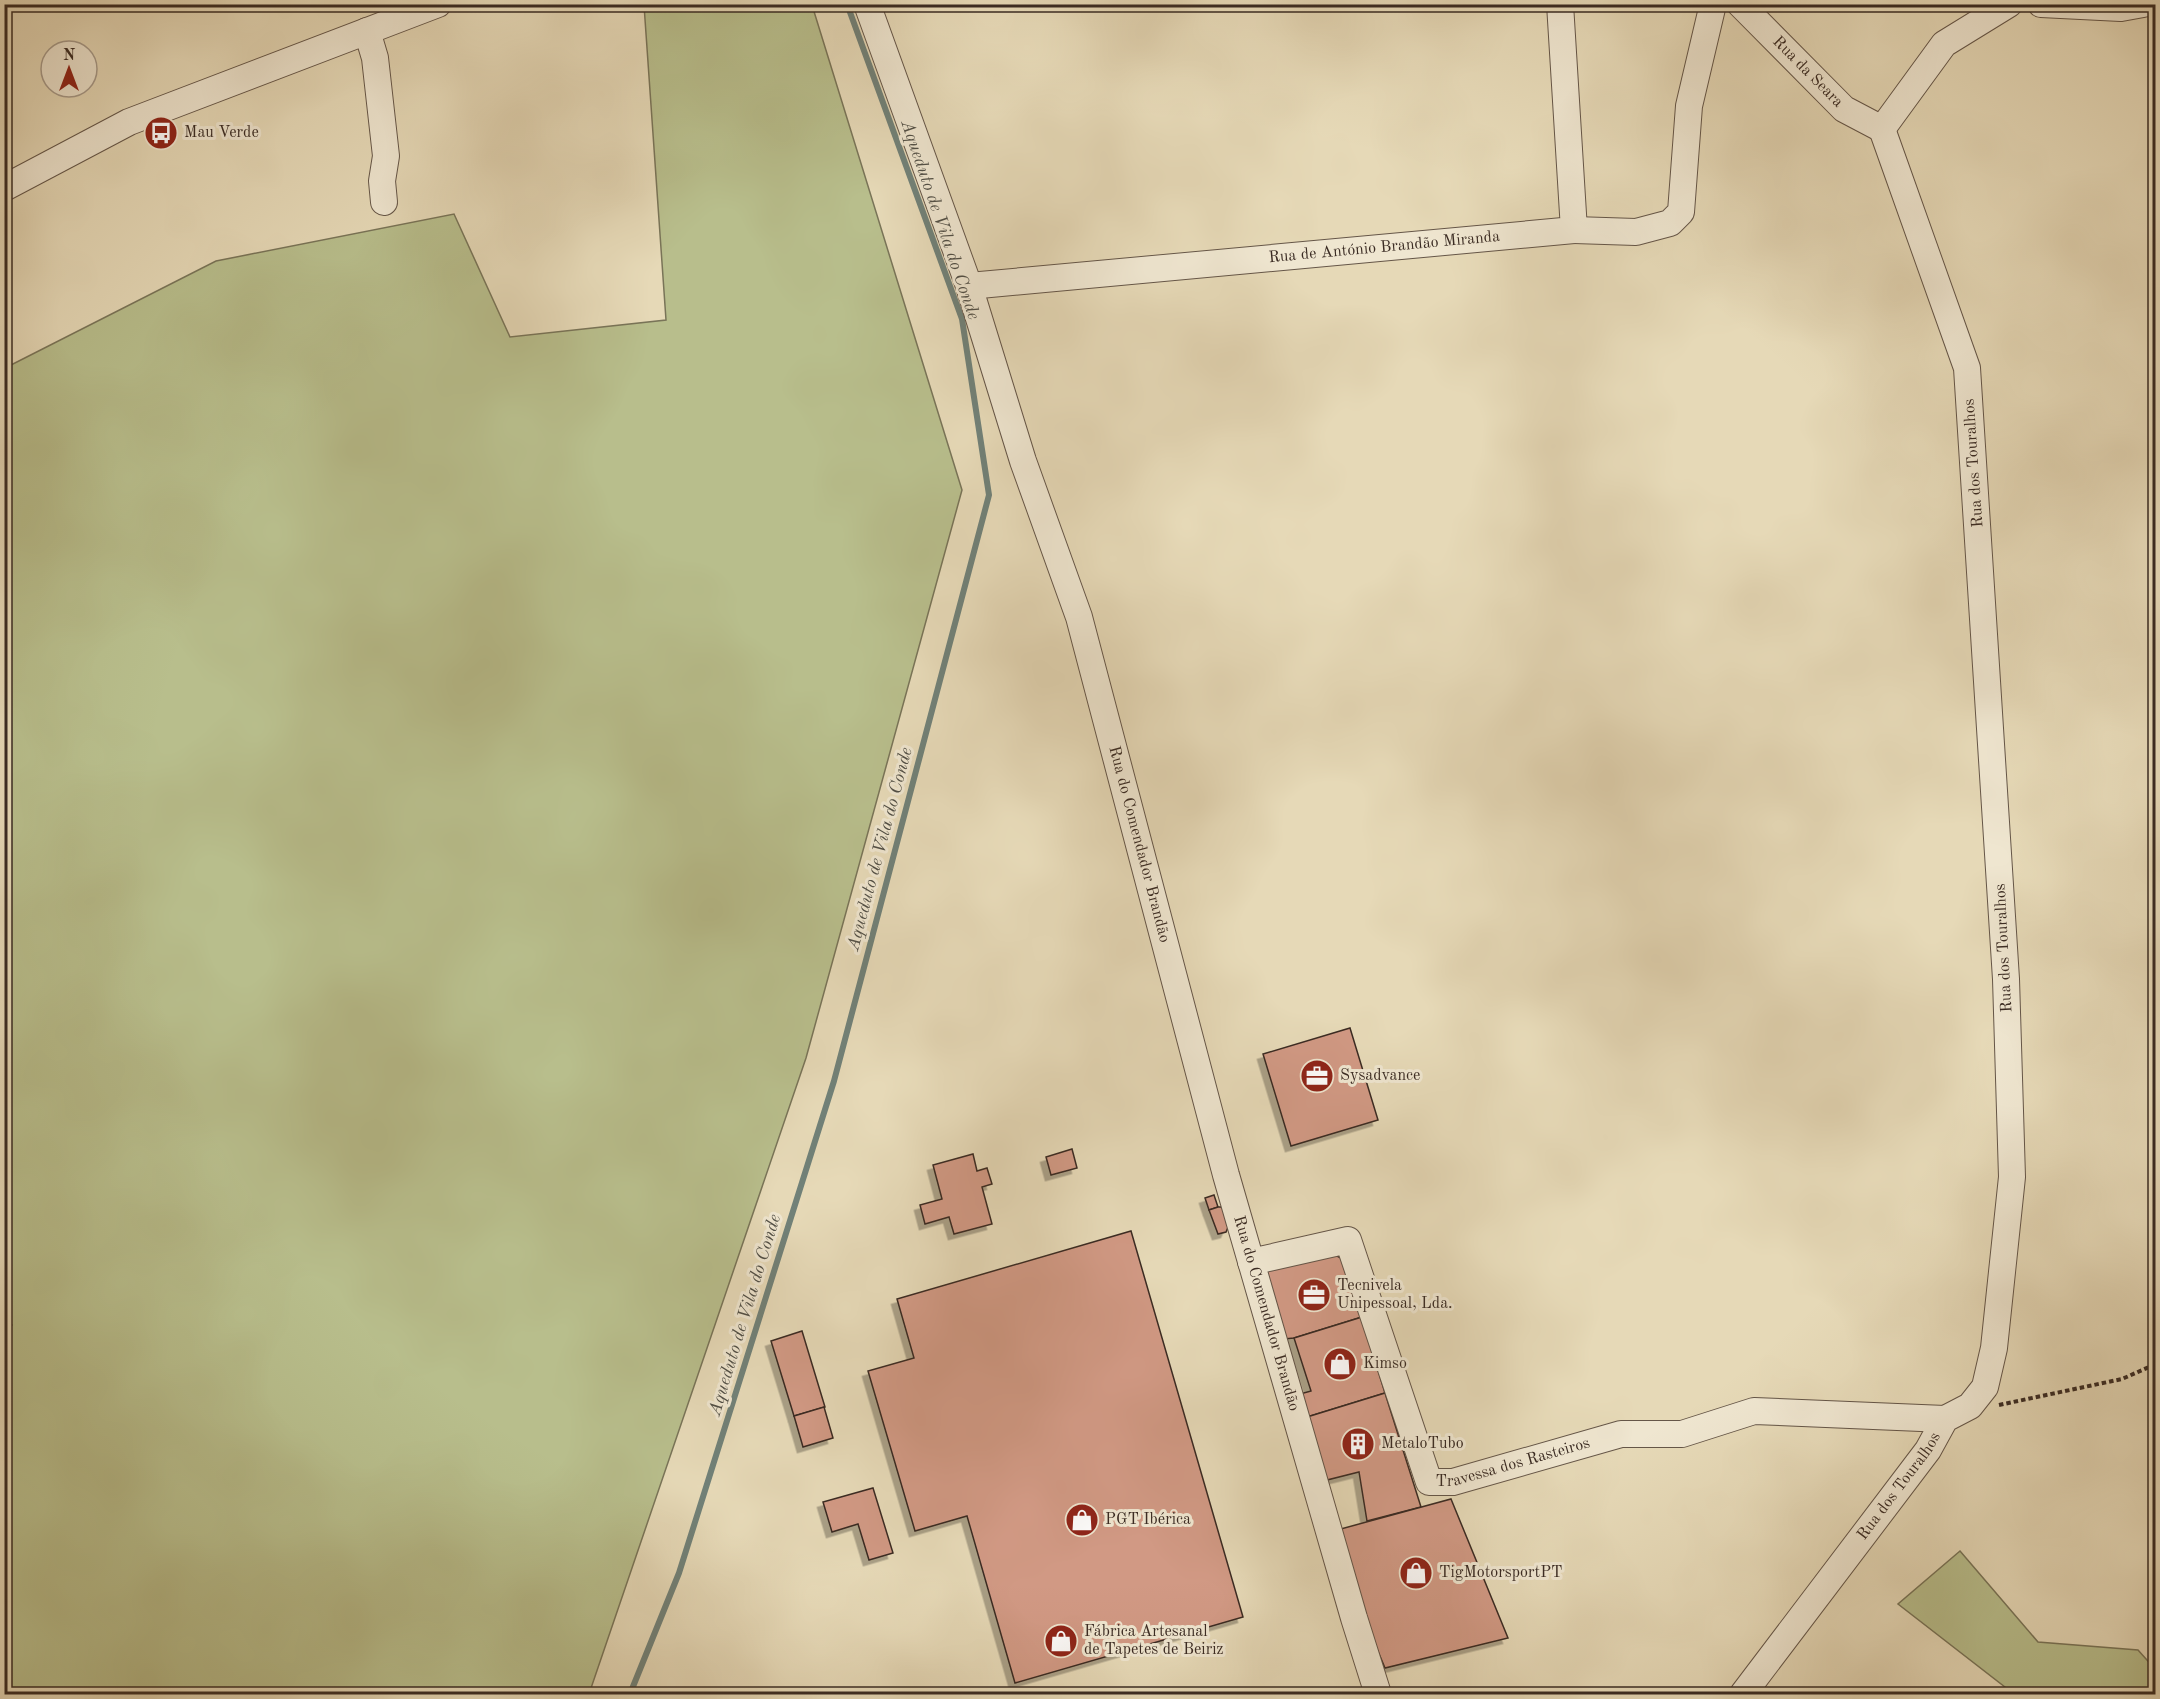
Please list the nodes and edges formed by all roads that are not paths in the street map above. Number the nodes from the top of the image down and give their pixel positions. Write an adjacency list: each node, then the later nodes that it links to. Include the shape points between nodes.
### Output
1 (438, 4): 9 (street)
2 (867, 4): 14 (street, Rua do Comendador Brandão)
3 (1560, 4): 13 (street)
4 (1713, 4): 13 (street, Rua de António Brandão Miranda, via 1689,106 1681,212 1670,223 1636,232)
5 (1740, 4): 10 (street, Rua da Seara, via 1844,109)
6 (2009, 4): 10 (street, via 1944,44)
7 (2041, 4): 8 (street, via 2121,8)
8 (2143, 4)
9 (372, 21): 11 (street, via 129,122); 12 (street, via 386,156)
10 (1882, 129): 16 (street, Rua dos Touralhos, via 1967,368 2006,979 2012,1177 1994,1348 1985,1387 1970,1406)
11 (4, 188)
12 (384, 202)
13 (1574, 230): 14 (street, Rua de António Brandão Miranda)
14 (969, 286): 15 (street, Rua do Comendador Brandão, via 1023,461 1079,617)
15 (1251, 1262): 16 (street, Travessa dos Rasteiros, via 1348,1240 1429,1482 1453,1482 1622,1434 1682,1434 1754,1411); 17 (street, Rua do Comendador Brandão)
16 (1945, 1419): 18 (street, Rua dos Touralhos, via 1928,1450)
17 (1378, 1695)
18 (1743, 1695)

